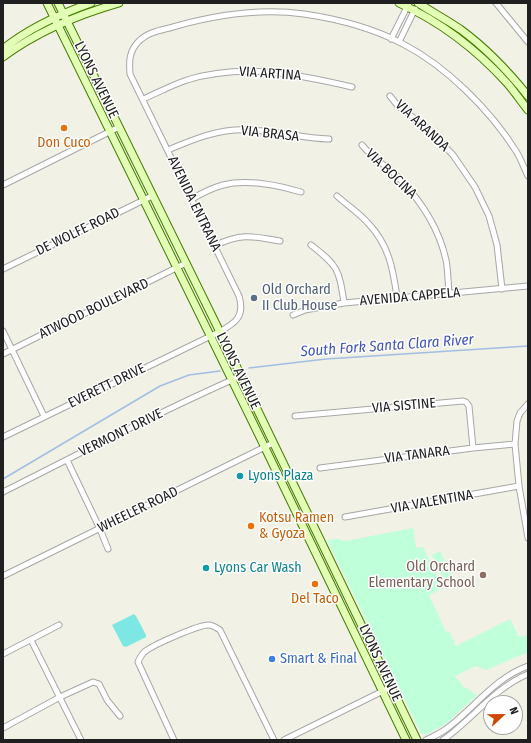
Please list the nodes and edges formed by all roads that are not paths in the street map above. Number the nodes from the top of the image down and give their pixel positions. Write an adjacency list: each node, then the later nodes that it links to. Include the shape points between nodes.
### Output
1 (47, 3): 11 (main road, LYONS AVENUE)
2 (58, 3): 10 (main road, LYONS AVENUE)
3 (91, 3): 10 (main road)
4 (119, 3): 12 (main road)
5 (399, 3): 8 (main road)
6 (418, 3): 9 (street); 22 (main road, via 479,44)
7 (496, 3): 16 (street)
8 (408, 5): 9 (main road); 14 (street)
9 (414, 11): 15 (street); 24 (main road, via 451,34 486,61)
10 (63, 14): 11 (main road); 12 (main road, LYONS AVENUE)
11 (54, 18): 13 (main road, LYONS AVENUE); 17 (main road)
12 (67, 21): 13 (main road); 25 (main road, LYONS AVENUE)
13 (58, 25): 18 (main road, via 35,35); 20 (main road, LYONS AVENUE)
14 (391, 39): 15 (street); 23 (street, AVENIDA ENTRANA, via 343,21 304,14 260,12 201,20 151,33 132,49 129,61 130,74)
15 (399, 42): 31 (street, via 451,77 479,103 504,134)
16 (528, 42)
17 (3, 49)
18 (3, 57)
19 (352, 87): 23 (street, VIA ARTINA, via 287,74 230,72 187,80)
20 (89, 89): 25 (main road, via 96,91); 27 (main road, LYONS AVENUE)
21 (390, 96): 45 (street, VIA ARANDA, via 453,155 475,187 489,216 497,245)
22 (528, 96)
23 (143, 100): 30 (street, AVENIDA ENTRANA)
24 (528, 110)
25 (114, 117): 26 (main road, LYONS AVENUE)
26 (119, 127): 27 (street); 34 (main road, LYONS AVENUE)
27 (110, 132): 32 (street); 37 (main road, LYONS AVENUE)
28 (329, 139): 30 (street, VIA BRASA, via 250,130 227,130 202,136)
29 (362, 146): 46 (street, VIA BOCINA, via 414,194 428,214 440,239 446,260)
30 (168, 150): 36 (street, AVENIDA ENTRANA)
31 (528, 176)
32 (3, 184)
33 (301, 192): 36 (street, via 237,183 223,185)
34 (152, 196): 37 (street, DE WOLFE ROAD); 41 (main road, LYONS AVENUE)
35 (337, 196): 47 (street, via 368,222 380,237 393,269)
36 (192, 199): 40 (street, AVENIDA ENTRANA)
37 (144, 200): 42 (main road, LYONS AVENUE); 43 (street, DE WOLFE ROAD)
38 (280, 241): 40 (street, via 237,237)
39 (311, 244): 48 (street, via 336,268 341,278)
40 (214, 246): 51 (street, AVENIDA ENTRANA, via 239,296 241,306 240,314 234,323)
41 (186, 263): 42 (street, ATWOOD BOULEVARD); 51 (main road, LYONS AVENUE)
42 (177, 268): 52 (main road, LYONS AVENUE); 53 (street, ATWOOD BOULEVARD)
43 (3, 269)
44 (528, 286): 45 (street, AVENIDA CAPPELA)
45 (502, 289): 46 (street, AVENIDA CAPPELA)
46 (450, 293): 47 (street, AVENIDA CAPPELA)
47 (397, 297): 48 (street, AVENIDA CAPPELA)
48 (344, 303): 49 (street, AVENIDA CAPPELA, via 304,310)
49 (293, 315)
50 (3, 331): 53 (street)
51 (219, 332): 52 (street, AVENIDA ENTRANA); 55 (main road, LYONS AVENUE)
52 (210, 336): 56 (main road, LYONS AVENUE); 58 (street, EVERETT DRIVE)
53 (12, 349): 54 (street, ATWOOD BOULEVARD); 58 (street)
54 (3, 354)
55 (241, 376): 56 (street, VERMONT DRIVE); 61 (main road, LYONS AVENUE)
56 (231, 380): 63 (main road, LYONS AVENUE); 65 (street, VERMONT DRIVE)
57 (526, 406): 62 (street, via 517,421)
58 (44, 416): 60 (street, EVERETT DRIVE)
59 (295, 416): 64 (street, VIA SISTINE, via 463,401 469,406)
60 (3, 437)
61 (273, 443): 63 (street, WHEELER ROAD); 79 (main road, LYONS AVENUE)
62 (515, 444): 64 (street, VIA TANARA); 67 (street)
63 (265, 448): 70 (street, WHEELER ROAD); 80 (main road, LYONS AVENUE)
64 (473, 448): 66 (street, VIA TANARA)
65 (67, 460): 68 (street, VERMONT DRIVE); 70 (street)
66 (320, 468)
67 (519, 486): 69 (street, VIA VALENTINA); 71 (street)
68 (3, 492)
69 (344, 517)
70 (100, 529): 72 (street); 73 (street, WHEELER ROAD)
71 (528, 538)
72 (108, 549)
73 (3, 576)
74 (59, 625): 75 (street)
75 (31, 640): 76 (street); 81 (street)
76 (3, 654)
77 (528, 666): 90 (street, via 497,682 450,726)
78 (528, 674): 91 (street, via 505,686)
79 (391, 687): 80 (street); 89 (main road, LYONS AVENUE)
80 (382, 692): 87 (street); 88 (main road, LYONS AVENUE)
81 (60, 697): 82 (street, via 93,682 99,684 107,700); 83 (street); 84 (street)
82 (120, 716)
83 (3, 728)
84 (81, 740)
85 (174, 740): 86 (street, via 138,662 146,650 176,635 208,625 220,630)
86 (274, 740)
87 (284, 740)
88 (406, 740)
89 (417, 740)
90 (426, 740)
91 (443, 740)

